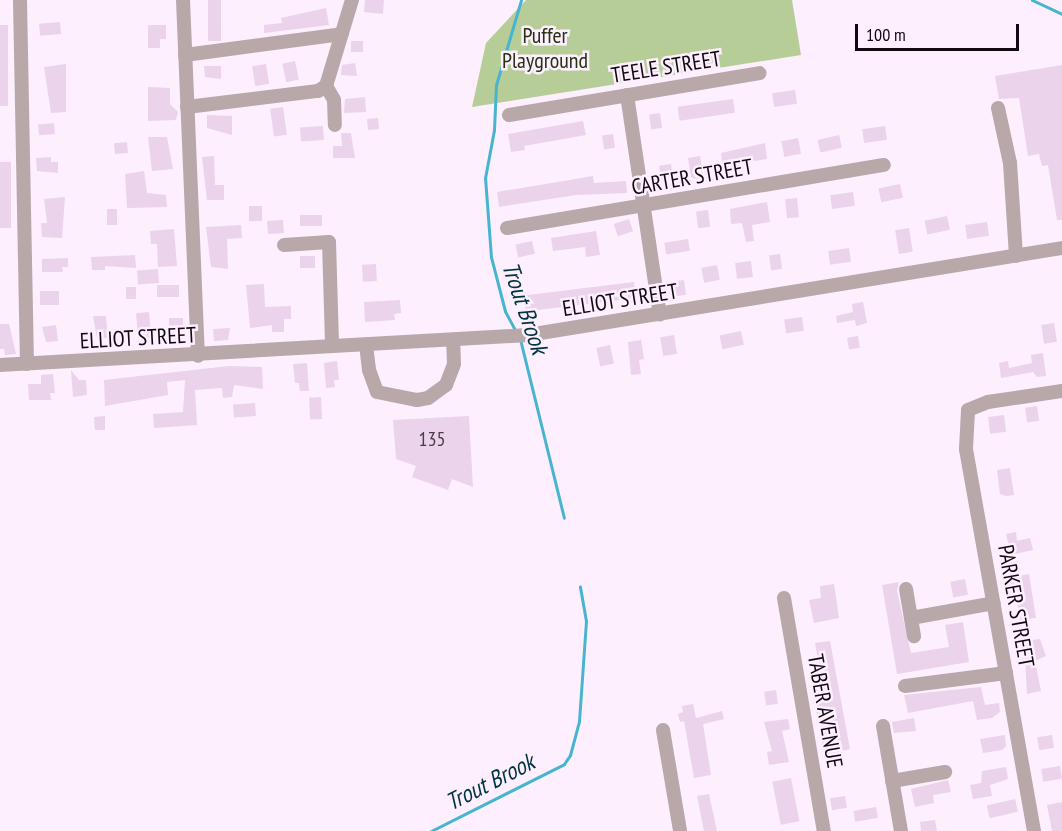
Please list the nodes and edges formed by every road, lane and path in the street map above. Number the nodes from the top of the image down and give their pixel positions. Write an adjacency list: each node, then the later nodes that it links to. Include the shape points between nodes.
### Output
1 (20, 0): 24 (street)
2 (183, 0): 5 (street)
3 (352, 0): 4 (street)
4 (342, 34): 5 (street); 7 (street)
5 (185, 56): 9 (street)
6 (759, 74): 8 (street, TEELE STREET)
7 (326, 86): 9 (street, via 318,91); 12 (street, via 334,100)
8 (627, 95): 11 (street, TEELE STREET); 14 (street)
9 (187, 107): 23 (street)
10 (998, 108): 18 (street, via 1010,163)
11 (509, 114)
12 (335, 125)
13 (884, 165): 14 (street, CARTER STREET)
14 (644, 207): 15 (street, CARTER STREET); 19 (street)
15 (507, 228)
16 (284, 245): 22 (street, via 329,242)
17 (1062, 248): 18 (street, ELLIOT STREET)
18 (1016, 256): 19 (street, ELLIOT STREET)
19 (660, 315): 20 (street, ELLIOT STREET, via 528,335)
20 (453, 340): 21 (street, ELLIOT STREET); 21 (street, via 454,364 446,385 428,398 417,400 377,392)
21 (366, 345): 22 (street, ELLIOT STREET)
22 (332, 346): 23 (street, ELLIOT STREET)
23 (198, 356): 24 (street, ELLIOT STREET)
24 (27, 364): 25 (street, ELLIOT STREET)
25 (0, 365)
26 (1062, 391): 29 (street, PARKER STREET, via 988,402 968,410 966,449)
27 (906, 589): 30 (street)
28 (784, 598): 39 (street, TABER AVENUE)
29 (994, 603): 30 (street); 32 (street, PARKER STREET)
30 (911, 618): 31 (street)
31 (914, 636)
32 (1006, 673): 33 (street); 41 (street, PARKER STREET)
33 (905, 686)
34 (883, 726): 37 (street)
35 (663, 730): 38 (street)
36 (945, 772): 37 (street)
37 (892, 781): 40 (street)
38 (680, 831)
39 (824, 831)
40 (901, 831)
41 (1034, 831)

